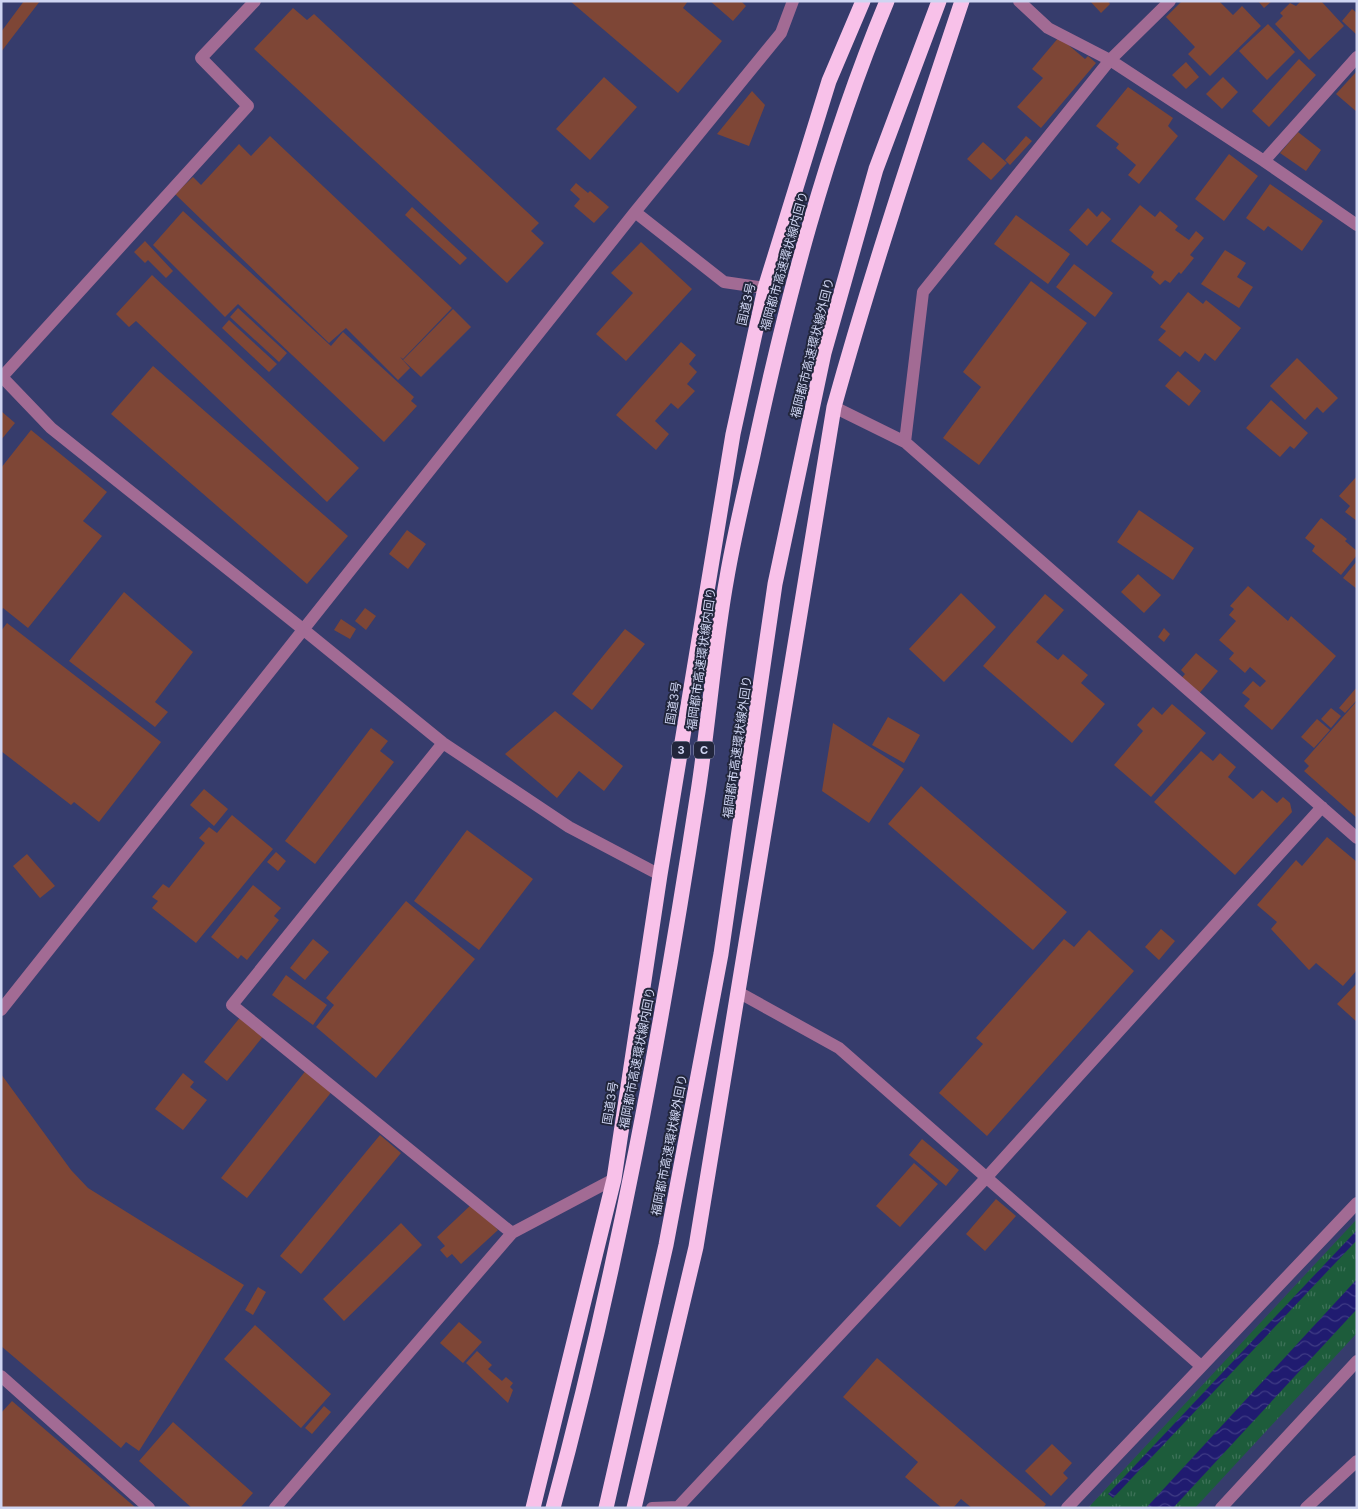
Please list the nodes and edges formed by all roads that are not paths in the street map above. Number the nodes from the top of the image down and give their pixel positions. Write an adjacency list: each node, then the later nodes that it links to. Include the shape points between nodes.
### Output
1 (255, 1): 15 (street, via 202,58 248,106)
2 (793, 1): 12 (street, via 781,32)
3 (863, 1): 14 (highway, 国道3号 / 3, via 829,80)
4 (887, 1): 32 (highway, 福岡都市高速環状線内回り / C, via 830,154 775,351 726,579 670,965 618,1242)
5 (940, 1): 39 (highway, 福岡都市高速環状線外回り, via 876,169 824,353 775,584 713,993 666,1245)
6 (962, 1): 16 (highway, via 909,158)
7 (1019, 1): 10 (street, via 1048,28)
8 (1170, 1): 10 (street)
9 (1357, 57): 11 (street)
10 (1110, 60): 11 (street); 17 (street, via 923,292)
11 (1264, 160): 13 (street)
12 (635, 212): 14 (street, via 724,282); 18 (street)
13 (1357, 225)
14 (765, 288): 22 (highway, 国道3号 / 3, via 732,434)
15 (2, 377): 18 (street, via 50,428)
16 (834, 407): 17 (street); 23 (highway)
17 (905, 442): 20 (street)
18 (304, 630): 19 (street); 24 (street)
19 (443, 744): 22 (street, via 569,827); 28 (street, via 232,1004)
20 (1322, 807): 21 (street); 25 (street)
21 (1357, 838)
22 (660, 875): 26 (highway, 国道3号 / 3)
23 (738, 992): 25 (street, via 839,1048); 40 (highway, via 696,1247)
24 (1, 1010)
25 (986, 1178): 30 (street); 41 (street, via 678,1507)
26 (614, 1179): 28 (street); 36 (highway, 国道3号 / 3)
27 (1357, 1203): 30 (street)
28 (512, 1233): 35 (street)
29 (1357, 1361): 43 (street)
30 (1201, 1366): 42 (street)
31 (1, 1376): 34 (street)
32 (577, 1423): 37 (highway); 38 (highway, 福岡都市高速環状線内回り / C)
33 (1357, 1461): 44 (street)
34 (149, 1508)
35 (275, 1508)
36 (533, 1508)
37 (543, 1508)
38 (553, 1508)
39 (606, 1508)
40 (634, 1508)
41 (652, 1508)
42 (1067, 1508)
43 (1220, 1508)
44 (1306, 1508)

